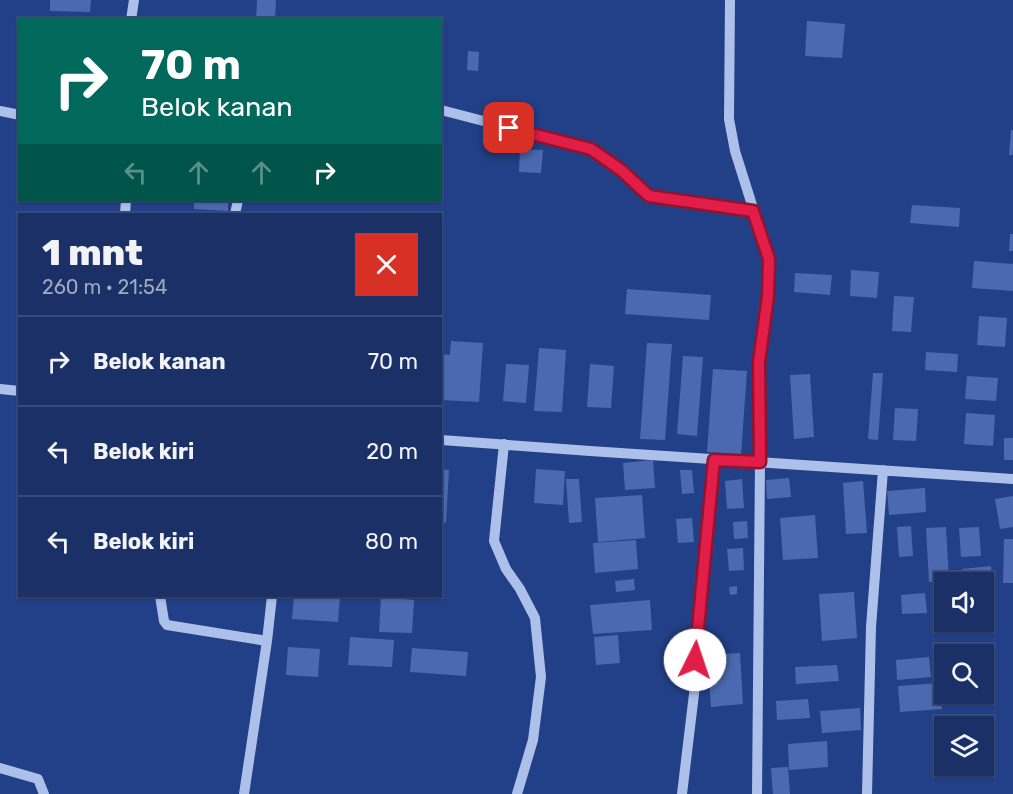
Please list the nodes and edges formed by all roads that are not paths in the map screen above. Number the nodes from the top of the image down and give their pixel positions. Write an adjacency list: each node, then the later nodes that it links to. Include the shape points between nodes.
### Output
1 (134, 0): 3 (street)
2 (730, 0): 7 (street, via 729,119)
3 (130, 18)
4 (442, 110): 7 (street, via 591,149 649,196)
5 (0, 111): 6 (street)
6 (18, 115)
7 (753, 211): 13 (street, via 769,259 759,362)
8 (0, 389): 9 (street)
9 (18, 392)
10 (442, 440): 11 (street)
11 (504, 444): 12 (street); 22 (street, via 494,541 535,618 541,677 533,740)
12 (714, 460): 13 (street); 23 (street)
13 (760, 462): 14 (street); 24 (street)
14 (883, 470): 15 (street); 25 (street, via 871,627)
15 (1013, 478)
16 (160, 597): 18 (street, via 167,625)
17 (272, 597): 18 (street)
18 (267, 641): 21 (street)
19 (0, 768): 20 (street, via 38,779)
20 (44, 794)
21 (244, 794)
22 (517, 794)
23 (682, 794)
24 (758, 794)
25 (867, 794)

